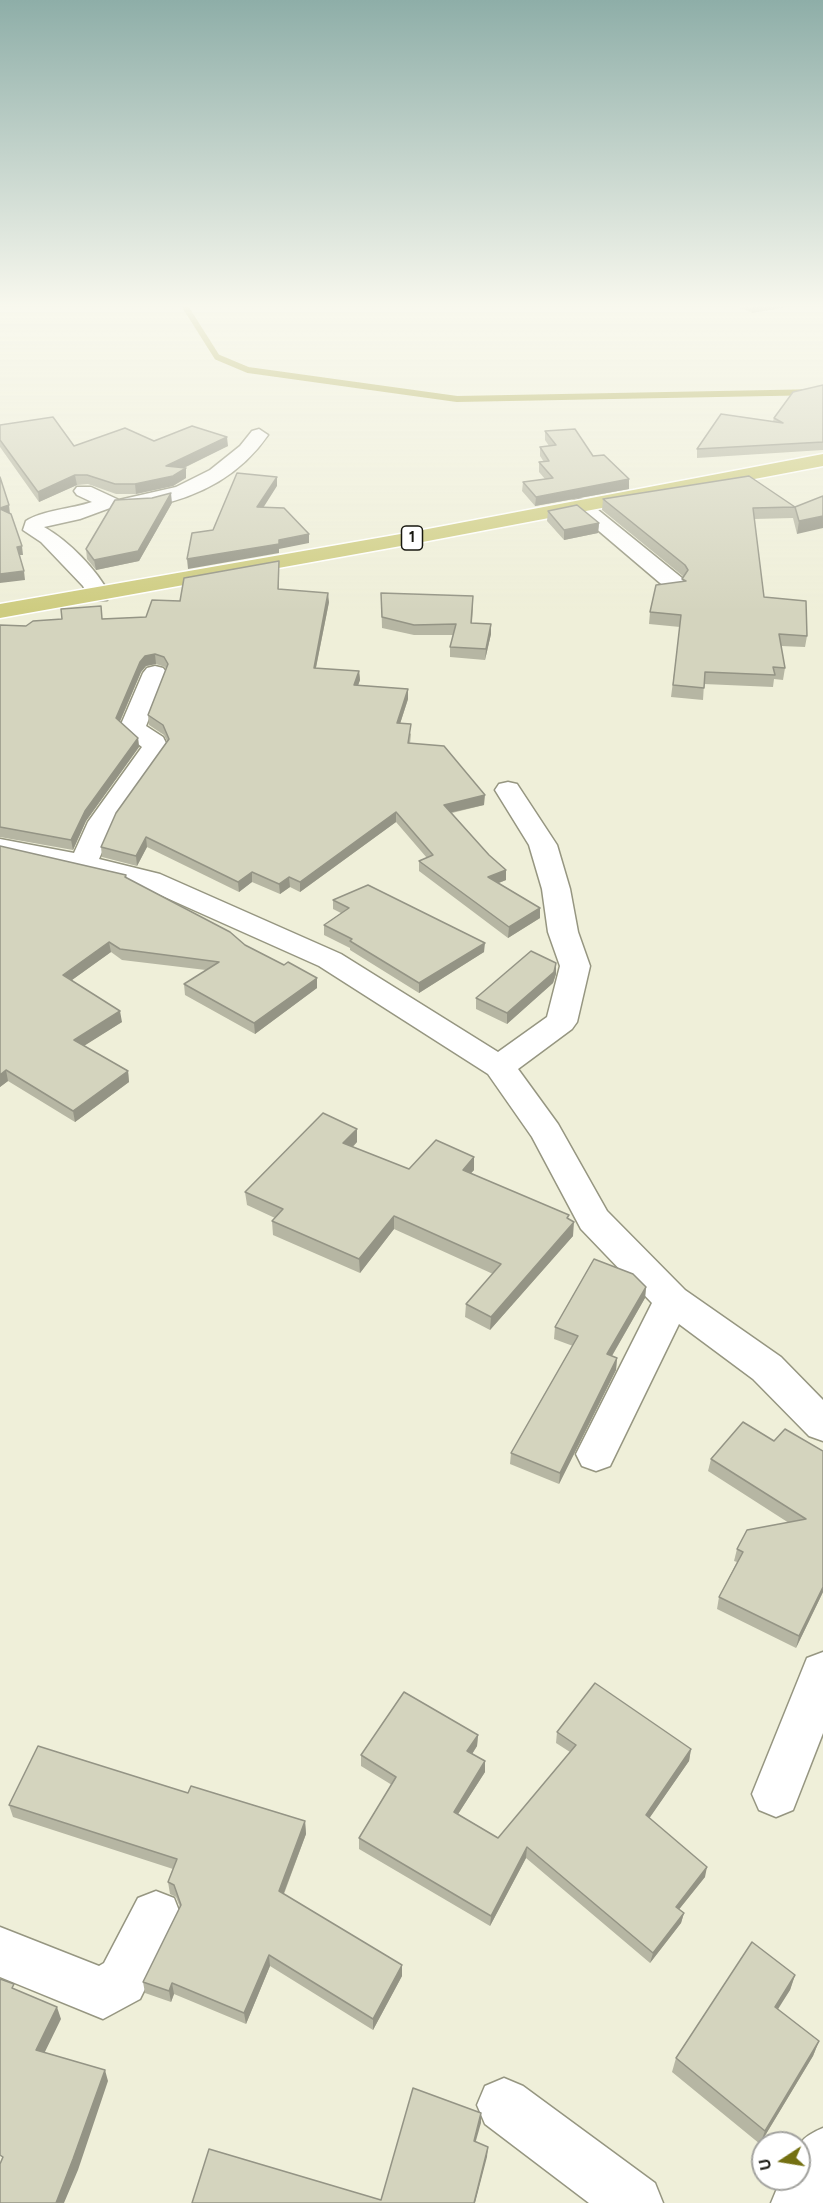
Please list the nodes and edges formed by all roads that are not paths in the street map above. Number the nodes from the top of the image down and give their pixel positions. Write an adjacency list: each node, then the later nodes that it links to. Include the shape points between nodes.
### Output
1 (259, 435): 4 (street, via 244,456 219,474 172,497)
2 (823, 460): 5 (highway, 1)
3 (84, 492): 4 (street)
4 (110, 502): 7 (street, via 33,525 33,530 48,538 93,583)
5 (580, 505): 6 (street); 7 (highway, 1)
6 (674, 583)
7 (99, 595): 8 (highway, 1)
8 (0, 611)
9 (155, 673): 12 (street, via 132,729 154,742 155,747 102,822)
10 (508, 790): 13 (street, via 543,845 575,966 561,1022)
11 (0, 847): 12 (street)
12 (82, 865): 13 (street, via 150,880 330,960)
13 (499, 1067): 14 (street, via 546,1132 594,1220)
14 (672, 1300): 15 (street, via 767,1368); 16 (street)
15 (823, 1425)
16 (596, 1454)
17 (823, 1673): 18 (street)
18 (776, 1794)
19 (156, 1916): 20 (street, via 122,1981 103,1994)
20 (0, 1952)
21 (504, 2105): 23 (street)
22 (823, 2156): 24 (street)
23 (635, 2203)
24 (799, 2203)

